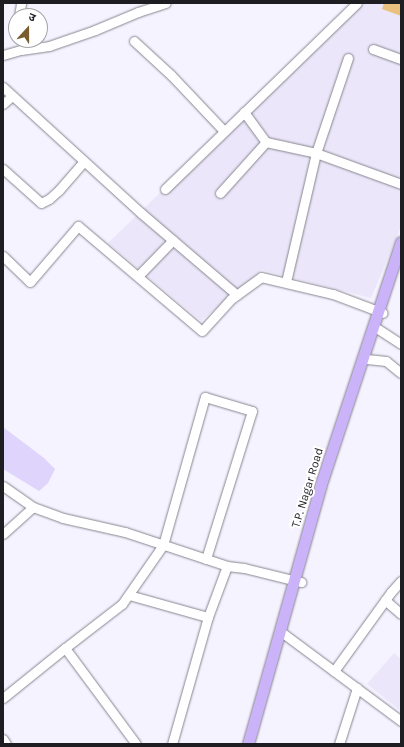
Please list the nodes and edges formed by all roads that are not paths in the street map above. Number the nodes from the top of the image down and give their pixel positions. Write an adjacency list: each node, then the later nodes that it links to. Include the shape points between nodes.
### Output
1 (166, 3): 4 (street)
2 (357, 3): 13 (street)
3 (134, 41): 14 (street, via 171,75)
4 (48, 46)
5 (18, 48): 7 (street)
6 (373, 49): 9 (street)
7 (3, 55)
8 (348, 58): 16 (street)
9 (401, 59)
10 (3, 87): 11 (street)
11 (12, 96): 12 (street); 17 (street)
12 (3, 104)
13 (244, 112): 14 (street); 15 (street)
14 (224, 131): 20 (street)
15 (266, 142): 16 (street); 21 (street)
16 (316, 153): 19 (street); 27 (street)
17 (84, 161): 18 (street, via 59,190 41,204); 22 (street)
18 (3, 169)
19 (401, 184)
20 (165, 189)
21 (220, 193)
22 (173, 240): 26 (street); 28 (street)
23 (401, 242): 29 (main road, T.P. Nagar Road)
24 (3, 256): 26 (street, via 30,282 78,226)
25 (401, 259): 29 (main road)
26 (138, 276): 28 (street, via 202,331)
27 (286, 282): 28 (street, via 261,277); 29 (street, via 333,294)
28 (237, 295)
29 (381, 312): 30 (main road); 40 (main road, T.P. Nagar Road, via 320,487)
30 (378, 329): 31 (street); 32 (main road)
31 (401, 344)
32 (367, 360): 33 (street, via 386,361); 40 (main road)
33 (401, 373)
34 (3, 486): 35 (street)
35 (33, 507): 36 (street); 37 (street, via 80,523 125,532)
36 (3, 534)
37 (164, 545): 38 (street); 38 (street, via 205,397 252,411); 42 (street)
38 (206, 559): 39 (street)
39 (228, 566): 40 (street); 45 (street)
40 (298, 581): 46 (main road, T.P. Nagar Road)
41 (401, 582): 43 (street)
42 (129, 595): 45 (street); 47 (street, via 122,604)
43 (385, 600): 44 (street); 48 (street)
44 (401, 614)
45 (208, 617): 56 (street)
46 (283, 633): 48 (street); 57 (main road, T.P. Nagar Road); 58 (main road)
47 (65, 648): 50 (street); 55 (street)
48 (334, 671): 49 (street)
49 (357, 688): 51 (street); 53 (street)
50 (3, 698)
51 (401, 721)
52 (3, 739): 54 (street)
53 (342, 742)
54 (6, 744)
55 (136, 744)
56 (172, 744)
57 (248, 744)
58 (253, 744)

